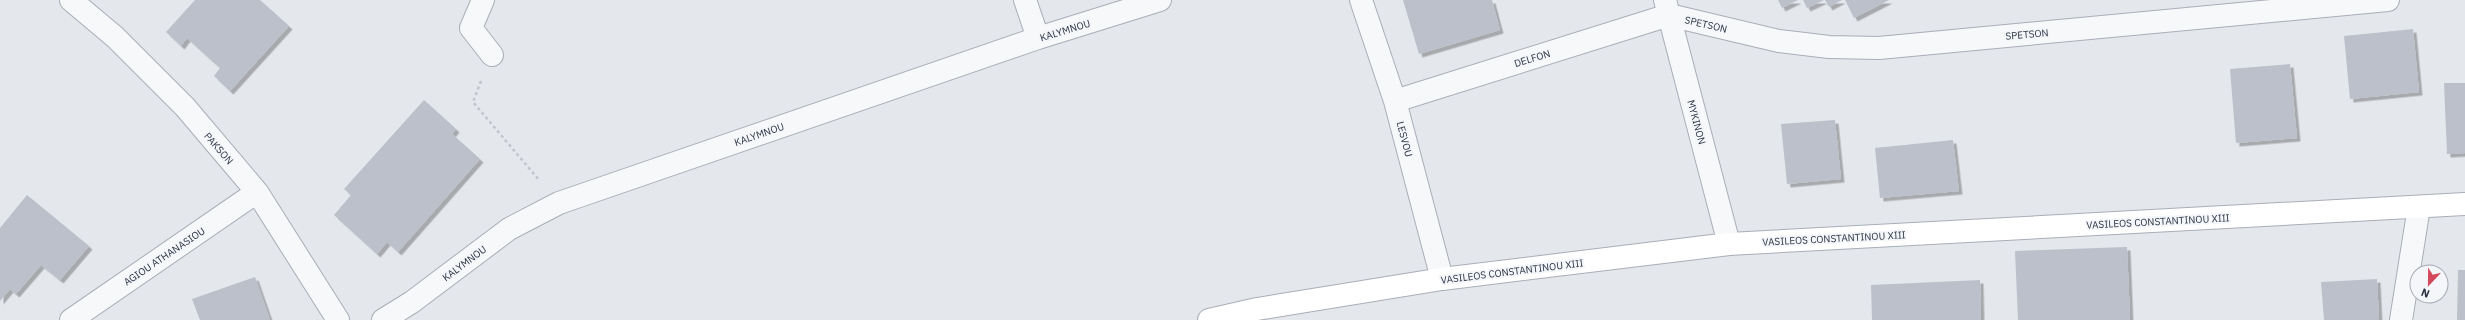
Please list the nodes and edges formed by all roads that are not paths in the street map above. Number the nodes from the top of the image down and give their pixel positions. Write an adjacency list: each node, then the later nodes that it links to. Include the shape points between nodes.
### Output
1 (70, 0): 11 (street, PAKSON, via 115,37 185,107)
2 (483, 0): 9 (street, via 471,28)
3 (1024, 0): 8 (street)
4 (1160, 0): 8 (street, KALYMNOU)
5 (1361, 0): 10 (street, LESVOU)
6 (2388, 0): 7 (street, SPETSON, via 1879,48 1829,47 1779,41)
7 (1667, 8): 10 (street, DELFON); 14 (street, MYKINON)
8 (1038, 38): 19 (street, KALYMNOU, via 559,203 509,230 412,302)
9 (492, 55)
10 (1395, 101): 15 (street, LESVOU)
11 (257, 192): 17 (street, AGIOU ATHANASIOU); 18 (street, PAKSON)
12 (2465, 204): 13 (street, VASILEOS CONSTANTINOU XIII)
13 (2419, 207): 14 (street, VASILEOS CONSTANTINOU XIII); 21 (street)
14 (1729, 244): 15 (street, VASILEOS CONSTANTINOU XIII)
15 (1442, 280): 16 (street, VASILEOS CONSTANTINOU XIII)
16 (1261, 314): 20 (street, VASILEOS CONSTANTINOU XIII)
17 (71, 320)
18 (338, 320)
19 (383, 320)
20 (1209, 320)
21 (2401, 320)

